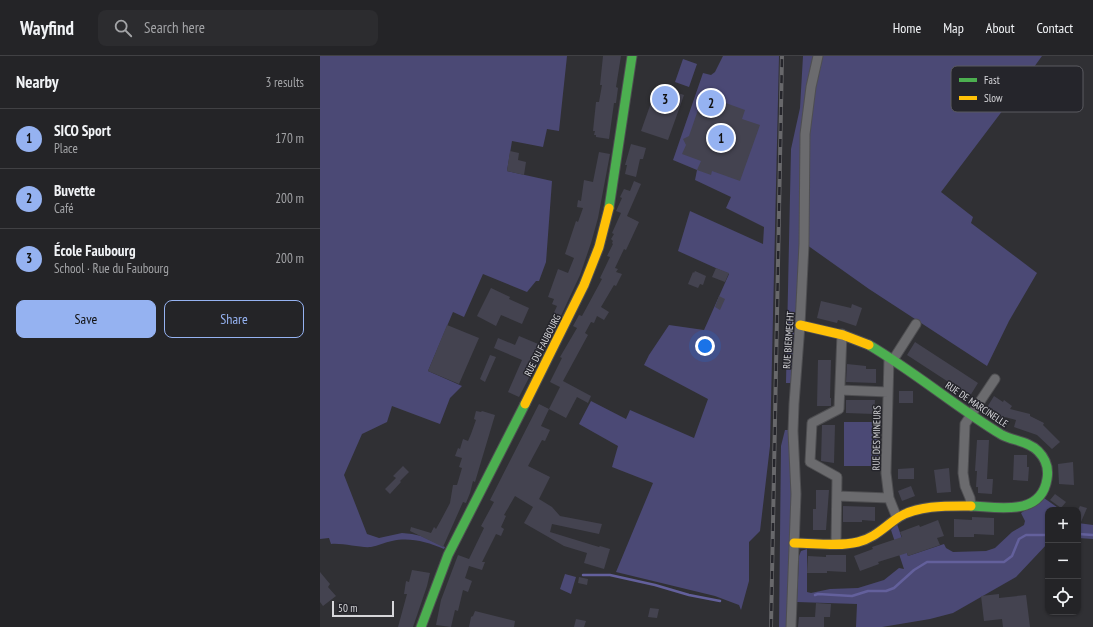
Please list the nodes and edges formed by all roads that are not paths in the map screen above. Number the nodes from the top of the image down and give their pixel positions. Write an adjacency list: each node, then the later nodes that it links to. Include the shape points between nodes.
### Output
1 (632, 56): 17 (main road, RUE DU FAUBOURG, via 610,204 591,268 576,303 448,555)
2 (818, 56): 3 (street, RUE BIERMECHT, via 805,134)
3 (800, 324): 5 (main road, RUE DE MARCINELLE); 15 (street, RUE BIERMECHT, via 794,411)
4 (916, 324): 6 (street)
5 (842, 334): 6 (main road, RUE DE MARCINELLE); 8 (street)
6 (892, 359): 9 (street, RUE DES MINEURS); 10 (main road, RUE DE MARCINELLE)
7 (995, 379): 10 (street)
8 (840, 390): 9 (street); 11 (street, via 839,409 812,423 810,462 837,477)
9 (888, 392): 12 (street, RUE DES MINEURS, via 886,474)
10 (972, 414): 13 (street, via 965,424 963,473 964,486); 13 (main road, RUE DE MARCINELLE, via 1005,436 1032,445 1043,457 1048,473 1047,482 1040,496 1025,506)
11 (837, 496): 12 (street); 16 (street)
12 (889, 498): 14 (street, RUE DES MINEURS)
13 (971, 506): 14 (main road, RUE DE MARCINELLE, via 930,507)
14 (897, 518): 16 (main road, RUE DE MARCINELLE, via 867,540)
15 (794, 543): 16 (main road, RUE DE MARCINELLE); 18 (street, RUE BIERMECHT)
16 (836, 544)
17 (421, 627)
18 (790, 627)

